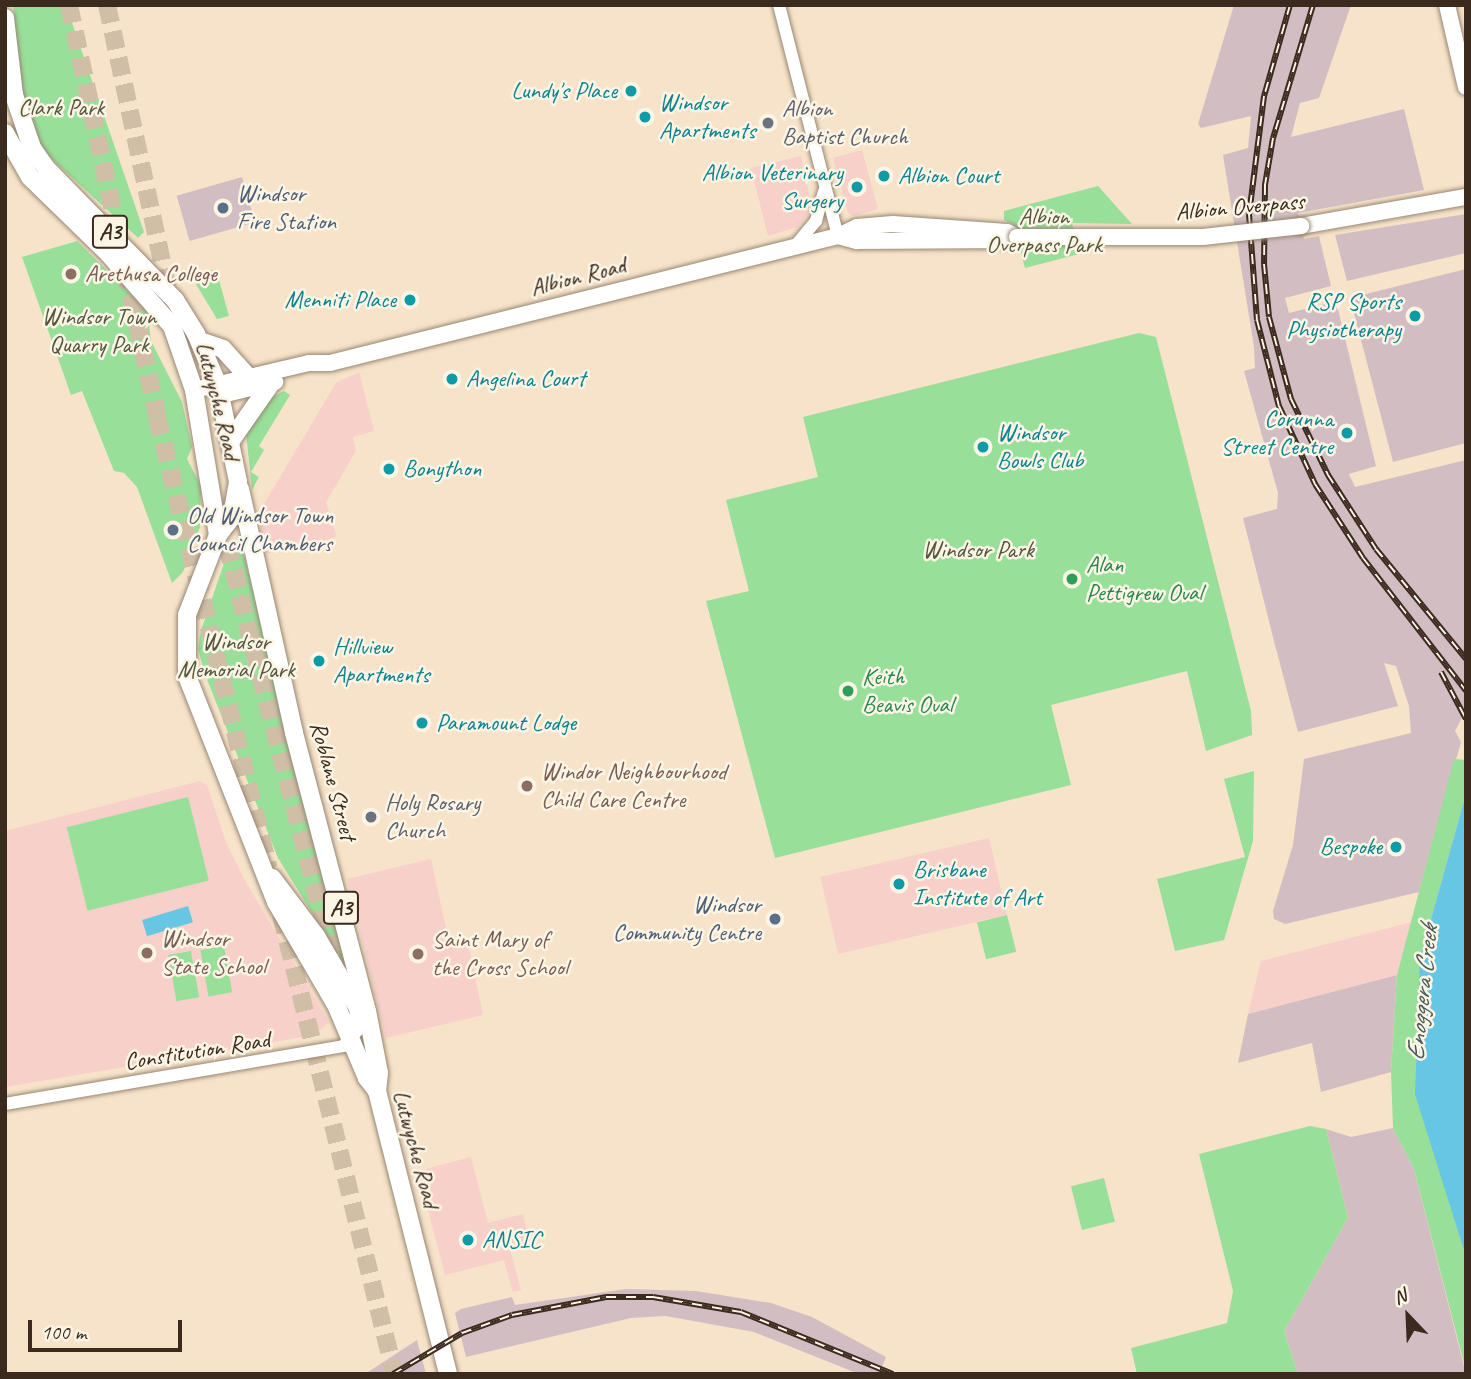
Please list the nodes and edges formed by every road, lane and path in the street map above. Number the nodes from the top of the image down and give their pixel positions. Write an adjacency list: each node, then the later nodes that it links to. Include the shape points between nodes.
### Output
1 (779, 5): 7 (street)
2 (1447, 5): 4 (main road)
3 (5, 18): 5 (highway, Lutwyche Road / A3, via 12,86)
4 (1466, 87)
5 (23, 129): 6 (main road); 11 (highway, Lutwyche Road / A3, via 46,168 157,277)
6 (5, 133): 16 (highway, Lutwyche Road / A3, via 35,183 167,317 185,355)
7 (824, 187): 9 (street); 10 (street, via 816,221)
8 (1466, 197): 9 (main road, Albion Overpass, bridge, via 1301,226 1203,237 1017,237 964,242 856,241)
9 (838, 236): 10 (main road, Albion Road)
10 (795, 246): 12 (main road, Albion Road)
11 (200, 341): 13 (highway, via 223,349); 15 (highway, Lutwyche Road / A3)
12 (330, 363): 13 (main road, Albion Road, via 309,363); 14 (main road, Albion Road, via 313,373)
13 (249, 377): 15 (main road, Albion Road)
14 (271, 383): 15 (main road, Albion Road); 17 (highway)
15 (219, 390): 16 (main road, Albion Road); 17 (highway, Lutwyche Road / A3)
16 (195, 396): 19 (highway, Lutwyche Road / A3)
17 (232, 439): 18 (highway, Lutwyche Road / A3)
18 (238, 482): 19 (highway, Lutwyche Road / A3, via 232,517); 22 (highway, Roblane Street / A3, via 269,629)
19 (218, 535): 20 (highway, Lutwyche Road / A3, via 187,615 185,668)
20 (269, 875): 21 (highway, Lutwyche Road / A3, via 290,897); 23 (highway, Lutwyche Road / A3, via 276,902)
21 (355, 1000): 22 (highway, Lutwyche Road / A3); 23 (street, via 358,1028)
22 (368, 1026): 24 (highway, Roblane Street / A3, via 379,1073)
23 (353, 1041): 24 (highway, Lutwyche Road / A3, via 366,1079); 25 (street, Constitution Road, via 289,1058)
24 (377, 1091): 26 (highway, Lutwyche Road / A3)
25 (5, 1104)
26 (448, 1374)

